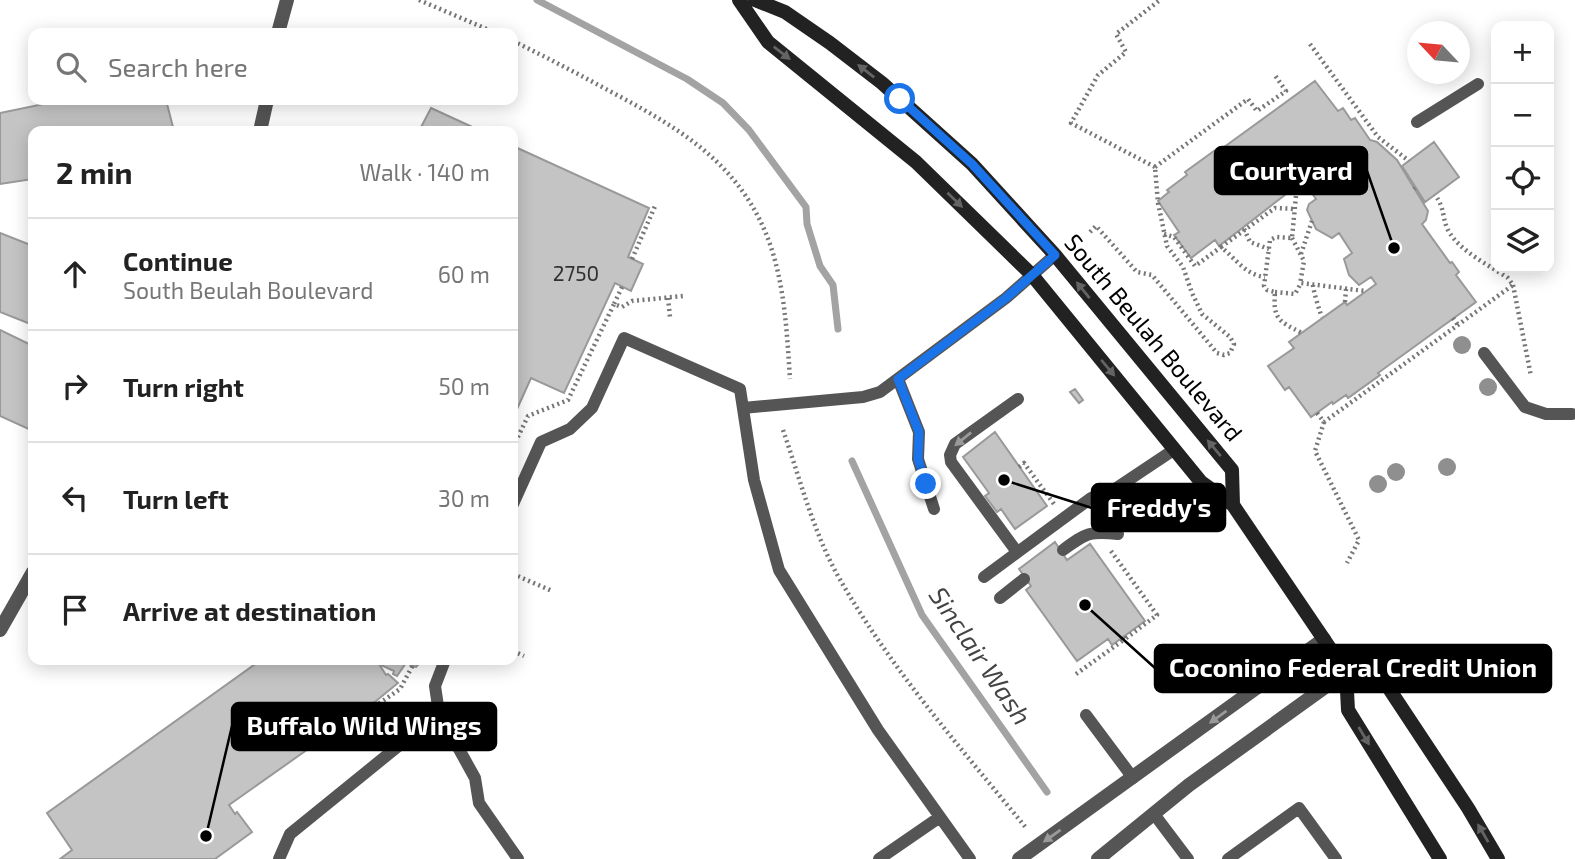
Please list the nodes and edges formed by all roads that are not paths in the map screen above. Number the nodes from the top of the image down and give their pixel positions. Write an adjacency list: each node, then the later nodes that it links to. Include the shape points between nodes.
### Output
1 (287, 0): 4 (street)
2 (740, 0): 10 (main road, one-way to 10, via 768,42 916,162)
3 (755, 0): 9 (main road, South Beulah Boulevard, one-way to 3, via 972,164 881,83 785,12)
4 (279, 28)
5 (1478, 84): 7 (lane)
6 (266, 105): 8 (street)
7 (1416, 122)
8 (261, 126)
9 (1055, 255): 10 (lane); 18 (main road, South Beulah Boulevard, one-way to 9, via 1232,470)
10 (1032, 275): 12 (lane); 16 (main road, one-way to 16)
11 (1484, 353): 15 (lane, via 1525,407 1546,414)
12 (898, 379): 14 (lane, via 880,393 863,397); 19 (lane, via 919,432 918,459)
13 (1018, 399): 22 (lane, one-way to 22, via 955,444 950,455)
14 (743, 408): 17 (lane, via 740,388 624,338 592,408 570,429 541,442); 35 (lane, via 754,480 779,570 878,730)
15 (1572, 414)
16 (1175, 449): 18 (main road, via 1201,482); 22 (lane, via 1115,489 1091,498)
17 (518, 493)
18 (1233, 505): 28 (main road)
19 (934, 509)
20 (1118, 534): 21 (lane, via 1095,531)
21 (1063, 550)
22 (1017, 552): 23 (lane)
23 (984, 577)
24 (1024, 579): 26 (lane)
25 (28, 581): 27 (street)
26 (1000, 598)
27 (0, 631)
28 (1324, 639): 30 (main road); 33 (street, one-way to 33)
29 (443, 665): 31 (lane, via 435,686)
30 (1346, 672): 34 (street); 36 (main road, one-way to 36, via 1348,710); 46 (main road, one-way to 30, via 1384,681)
31 (439, 713): 37 (lane, via 289,834); 38 (lane, via 475,778 479,803)
32 (1086, 715): 33 (lane)
33 (1133, 778): 41 (street, one-way to 41)
34 (1154, 814): 42 (street); 43 (lane)
35 (940, 817): 39 (lane); 40 (lane)
36 (1434, 857)
37 (279, 859)
38 (518, 859)
39 (878, 859)
40 (970, 859)
41 (1019, 859)
42 (1098, 859)
43 (1188, 859)
44 (1228, 859): 45 (lane, via 1299,808)
45 (1336, 859)
46 (1498, 859)

